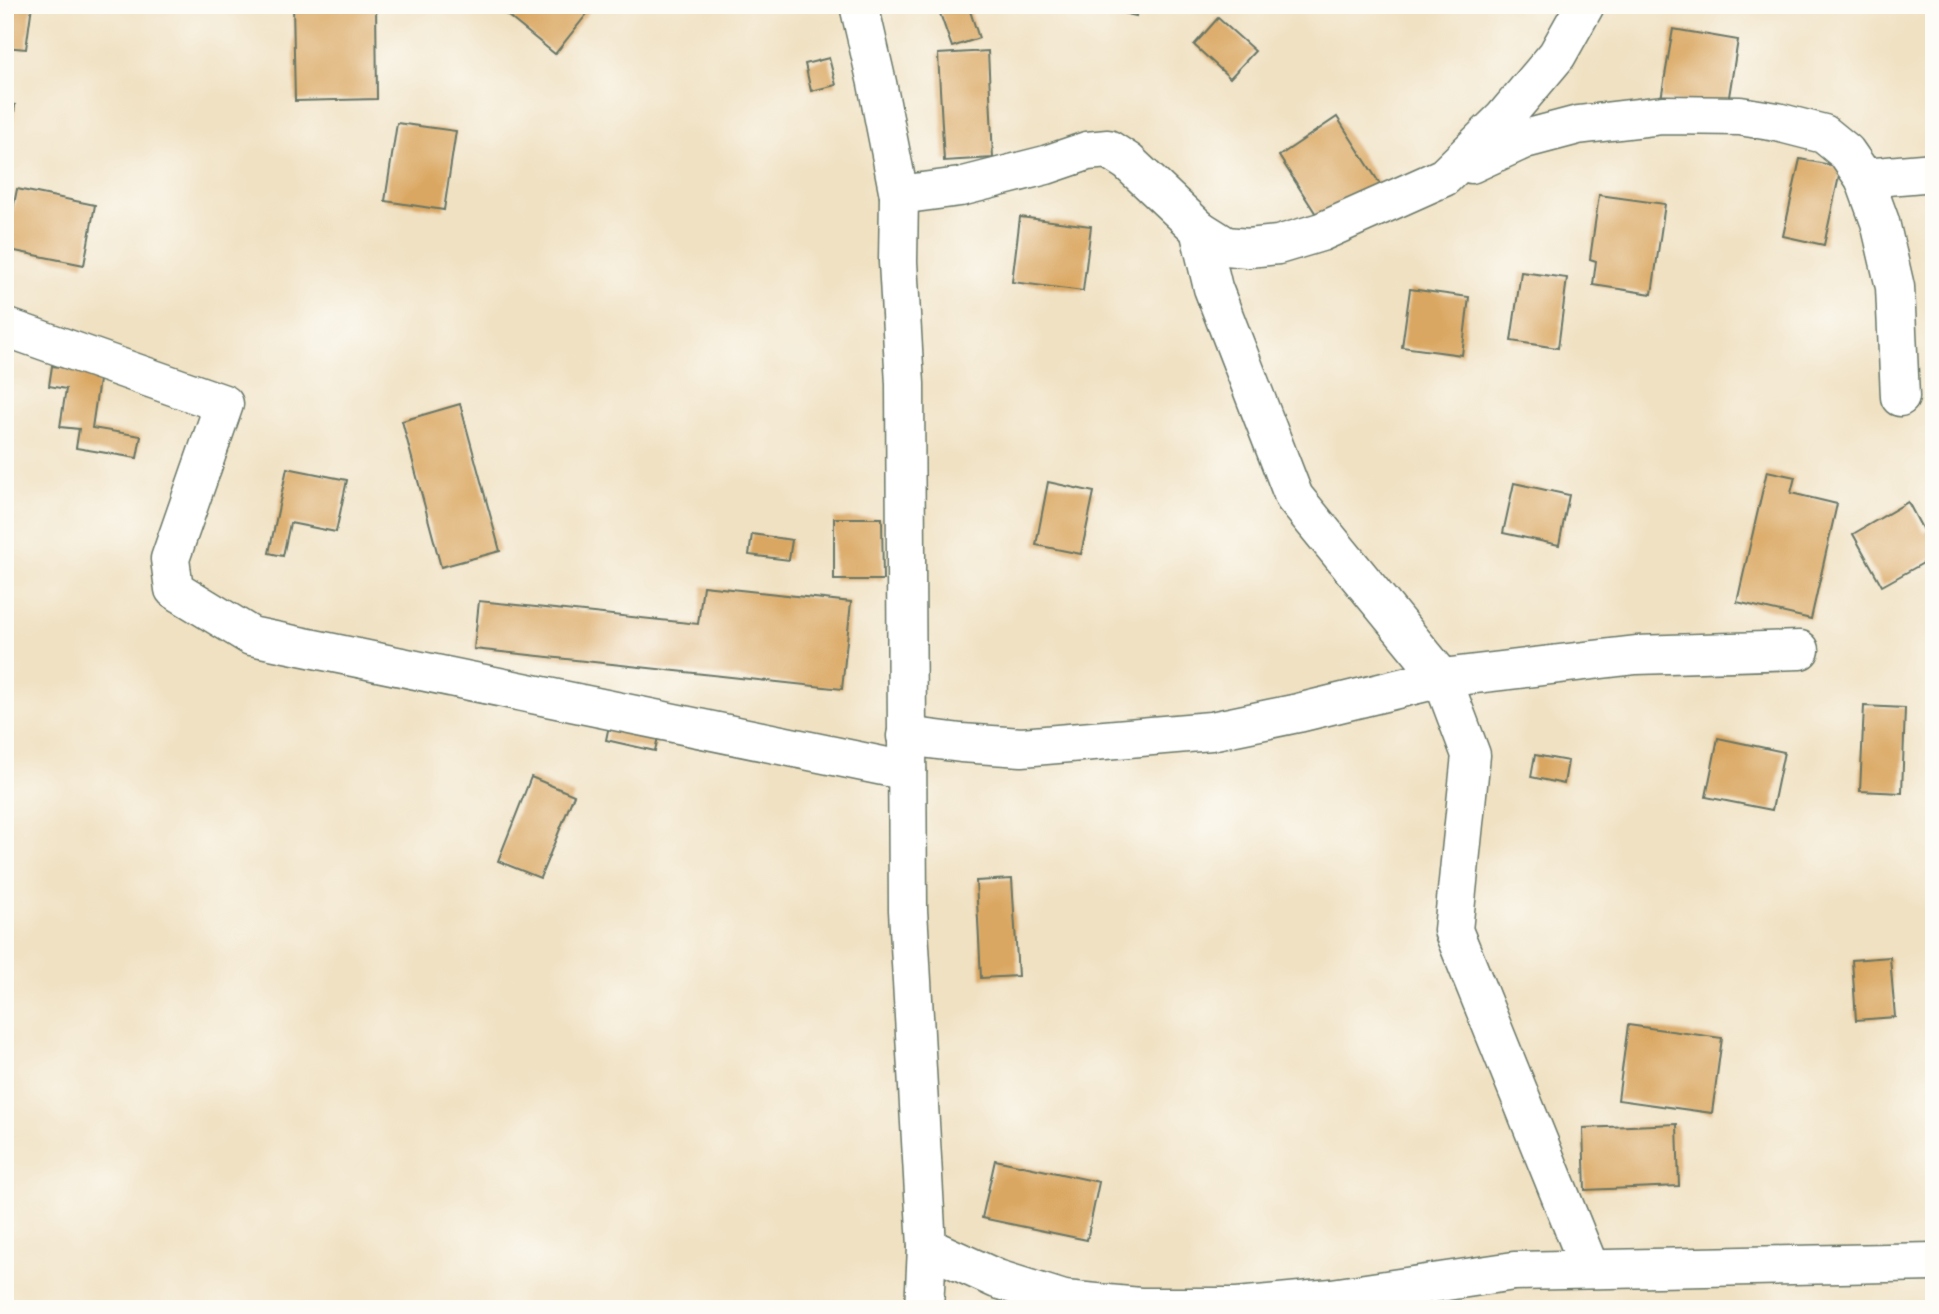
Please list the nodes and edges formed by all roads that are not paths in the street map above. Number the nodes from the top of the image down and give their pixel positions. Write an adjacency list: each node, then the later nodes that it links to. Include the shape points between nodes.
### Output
1 (859, 5): 6 (street)
2 (1585, 5): 4 (street, via 1557,55 1504,118)
3 (1934, 172): 5 (street)
4 (1444, 177): 5 (street, via 1525,139 1578,125 1663,115 1740,116 1824,134 1846,152); 7 (street, via 1321,232 1278,245 1226,246)
5 (1864, 178): 9 (street, via 1895,287)
6 (899, 195): 7 (street, via 960,187 1108,149); 12 (street, via 905,384)
7 (1199, 229): 11 (street, via 1213,288 1294,497)
8 (5, 327): 12 (street, via 224,404 170,559 174,589 251,636)
9 (1900, 397)
10 (1800, 650): 11 (street, via 1636,655)
11 (1442, 678): 12 (street, via 1211,731 1022,747 961,743); 15 (street, via 1471,755 1453,930)
12 (906, 754): 13 (street, via 908,910)
13 (927, 1247): 16 (street); 17 (street)
14 (1934, 1262): 15 (street)
15 (1590, 1269): 16 (street, via 1514,1271 1237,1307)
16 (1067, 1304)
17 (924, 1309)

